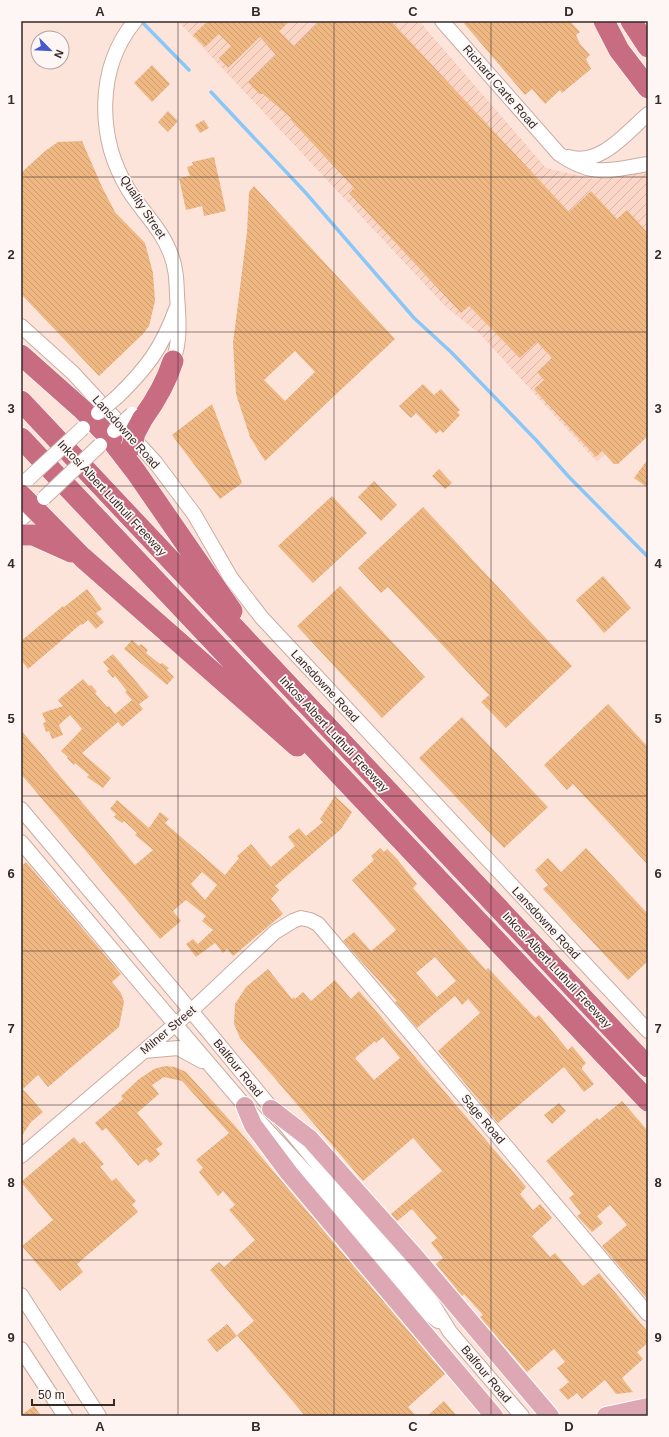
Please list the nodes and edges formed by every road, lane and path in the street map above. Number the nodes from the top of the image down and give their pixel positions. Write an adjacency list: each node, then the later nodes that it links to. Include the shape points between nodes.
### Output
1 (135, 21): 10 (street, Quality Street, via 120,43 111,66 106,89 105,116 110,148 128,189 152,219 166,242 176,270)
2 (442, 21): 8 (street, Richard Carte Road)
3 (604, 21): 6 (highway, via 620,50)
4 (631, 21): 5 (highway)
5 (648, 46)
6 (648, 88)
7 (648, 114): 8 (street, via 594,157 578,160)
8 (558, 154): 9 (street, Richard Carte Road, via 575,165 596,171)
9 (648, 164)
10 (177, 305): 13 (street, Quality Street, via 180,328); 16 (street, Quality Street, bridge, via 167,335 152,358)
11 (21, 326): 31 (street, Lansdowne Road, via 72,373 155,462 194,514 240,592 262,618)
12 (21, 355): 16 (highway)
13 (173, 361): 15 (highway, via 160,394)
14 (21, 401): 23 (highway, Inkosi Albert Luthuli Freeway)
15 (137, 416): 18 (street, bridge); 19 (highway, bridge, via 132,446)
16 (91, 420): 18 (highway); 20 (street, Quality Street, bridge)
17 (21, 438): 25 (highway, Inkosi Albert Luthuli Freeway)
18 (108, 438): 19 (highway); 20 (street, bridge)
19 (136, 472): 23 (highway)
20 (28, 497): 22 (highway)
21 (21, 535): 22 (highway, via 32,535)
22 (82, 558): 25 (highway)
23 (264, 660): 33 (highway, Inkosi Albert Luthuli Freeway)
24 (21, 809): 26 (street, Balfour Road)
25 (387, 824): 35 (highway, Inkosi Albert Luthuli Freeway)
26 (41, 833): 27 (street); 29 (street, Balfour Road)
27 (23, 844): 30 (street, Balfour Road)
28 (318, 924): 29 (street, Milner Street, via 301,918 293,920 275,932); 40 (street, Sage Road)
29 (191, 1011): 30 (street, Milner Street); 37 (street, Balfour Road)
30 (175, 1024): 32 (street, Milner Street); 34 (street, Balfour Road)
31 (648, 1031)
32 (144, 1051): 34 (street, via 178,1048); 38 (street, Milner Street)
33 (648, 1067)
34 (217, 1072): 36 (street, Balfour Road)
35 (648, 1101)
36 (245, 1106): 41 (street, Balfour Road, via 312,1179 425,1311); 46 (main road, via 253,1125 289,1173)
37 (271, 1109): 41 (street, Balfour Road, via 432,1303); 48 (main road, via 315,1145 417,1259)
38 (21, 1156)
39 (21, 1296): 45 (street)
40 (648, 1314)
41 (453, 1335): 47 (street, Balfour Road)
42 (21, 1349): 44 (street)
43 (648, 1407): 49 (main road)
44 (65, 1416)
45 (99, 1416)
46 (494, 1416)
47 (522, 1416)
48 (550, 1416)
49 (606, 1416)

